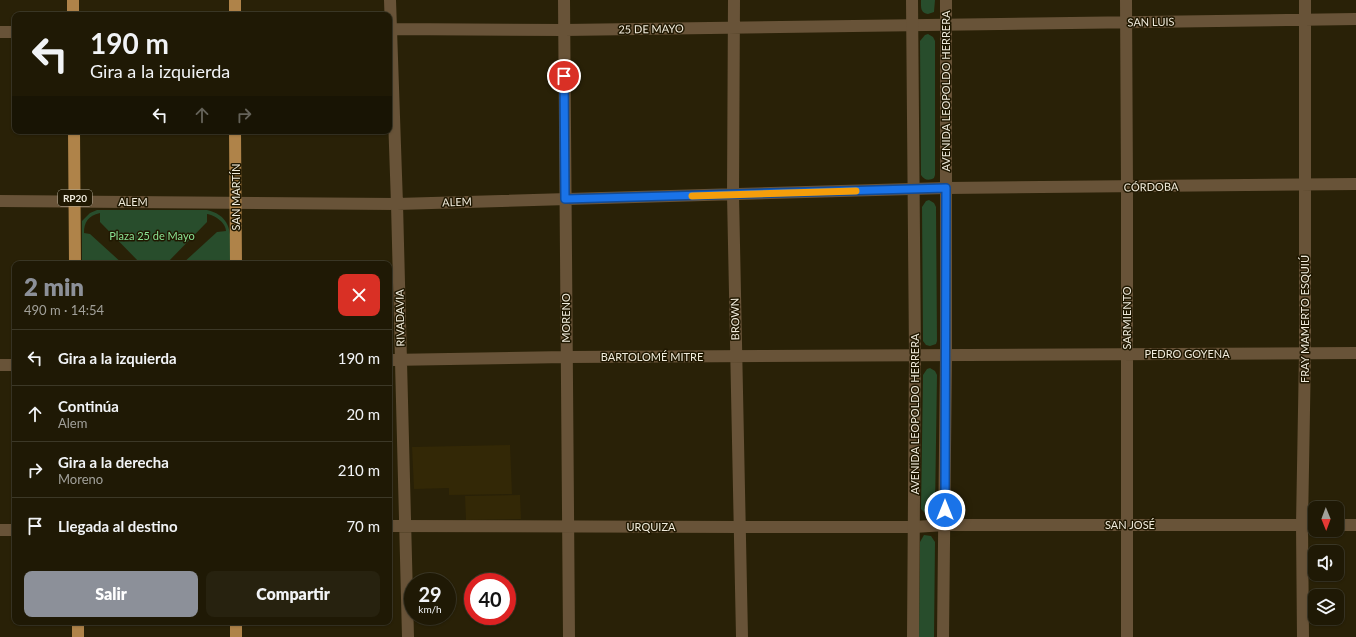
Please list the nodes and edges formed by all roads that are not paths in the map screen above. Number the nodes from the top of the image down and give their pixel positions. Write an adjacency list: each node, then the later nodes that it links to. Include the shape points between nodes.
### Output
1 (73, 0): 10 (main road)
2 (235, 0): 11 (main road)
3 (390, 0): 12 (street, RIVADAVIA)
4 (564, 0): 20 (street, MORENO)
5 (734, 0): 18 (street, BROWN)
6 (912, 0): 16 (street, AVENIDA LEOPOLDO HERRERA)
7 (946, 0): 17 (street, AVENIDA LEOPOLDO HERRERA)
8 (1126, 0): 15 (street, SARMIENTO)
9 (1304, 0): 13 (street, FRAY MAMERTO ESQUIÚ)
10 (73, 12)
11 (235, 12)
12 (390, 12)
13 (1305, 19): 14 (street, SAN LUIS); 15 (street, SAN LUIS); 27 (street, FRAY MAMERTO ESQUIÚ)
14 (1356, 19)
15 (1126, 23): 17 (street, SAN LUIS); 28 (street, SARMIENTO)
16 (912, 24): 17 (street, SAN LUIS); 18 (street, 25 DE MAYO); 30 (street, AVENIDA LEOPOLDO HERRERA)
17 (947, 25): 29 (street, AVENIDA LEOPOLDO HERRERA)
18 (735, 27): 20 (street, 25 DE MAYO); 31 (street, BROWN)
19 (392, 29): 20 (street, 25 DE MAYO)
20 (564, 30): 32 (street, MORENO)
21 (0, 32): 22 (street)
22 (12, 32)
23 (392, 79): 36 (street, RIVADAVIA)
24 (74, 134): 34 (main road, RP20)
25 (235, 134): 35 (main road, SAN MARTÍN)
26 (1356, 184): 27 (street, CÓRDOBA)
27 (1305, 185): 28 (street, CÓRDOBA); 39 (street, FRAY MAMERTO ESQUIÚ)
28 (1127, 187): 29 (street, CÓRDOBA); 41 (street, SARMIENTO)
29 (946, 188): 30 (street, CÓRDOBA); 43 (street, AVENIDA LEOPOLDO HERRERA)
30 (914, 189): 31 (street, ALEM); 42 (street, AVENIDA LEOPOLDO HERRERA)
31 (733, 195): 32 (street, ALEM); 45 (street, BROWN)
32 (565, 199): 36 (street, ALEM); 44 (street, MORENO)
33 (0, 201): 34 (street, ALEM)
34 (75, 201): 35 (street, ALEM); 37 (main road, RP20)
35 (236, 202): 36 (street, ALEM); 38 (main road, SAN MARTÍN)
36 (397, 204): 46 (street, RIVADAVIA)
37 (75, 261)
38 (236, 261)
39 (1305, 353): 40 (street, PEDRO GOYENA); 41 (street, PEDRO GOYENA); 50 (street, FRAY MAMERTO ESQUIÚ)
40 (1356, 353)
41 (1127, 354): 43 (street, PEDRO GOYENA); 49 (street, SARMIENTO)
42 (915, 356): 43 (street, PEDRO GOYENA); 45 (street, BARTOLOMÉ MITRE); 59 (street, AVENIDA LEOPOLDO HERRERA)
43 (946, 356): 57 (street, AVENIDA LEOPOLDO HERRERA)
44 (566, 357): 45 (street, BARTOLOMÉ MITRE); 46 (street, BARTOLOMÉ MITRE); 56 (street, MORENO)
45 (736, 357): 58 (street, BROWN)
46 (395, 360): 55 (street, RIVADAVIA)
47 (0, 365): 48 (street)
48 (12, 365)
49 (1128, 525): 50 (street, SAN JOSÉ); 57 (street, SAN JOSÉ); 71 (street, SARMIENTO)
50 (1302, 525): 51 (street, SAN JOSÉ); 72 (street, FRAY MAMERTO ESQUIÚ)
51 (1308, 525)
52 (1344, 525): 53 (street)
53 (1356, 525)
54 (392, 526): 55 (street, URQUIZA)
55 (405, 526): 56 (street, URQUIZA); 66 (street, RIVADAVIA)
56 (568, 526): 58 (street, URQUIZA); 67 (street, MORENO)
57 (945, 526): 59 (street, SAN JOSÉ); 70 (street, AVENIDA LEOPOLDO HERRERA)
58 (741, 527): 59 (street, URQUIZA); 68 (street, BROWN)
59 (914, 527): 69 (street, AVENIDA LEOPOLDO HERRERA)
60 (0, 530): 61 (street)
61 (12, 530)
62 (78, 625): 64 (main road)
63 (236, 625): 65 (main road)
64 (78, 637)
65 (236, 637)
66 (408, 637)
67 (569, 637)
68 (742, 637)
69 (913, 637)
70 (943, 637)
71 (1127, 637)
72 (1302, 637)

